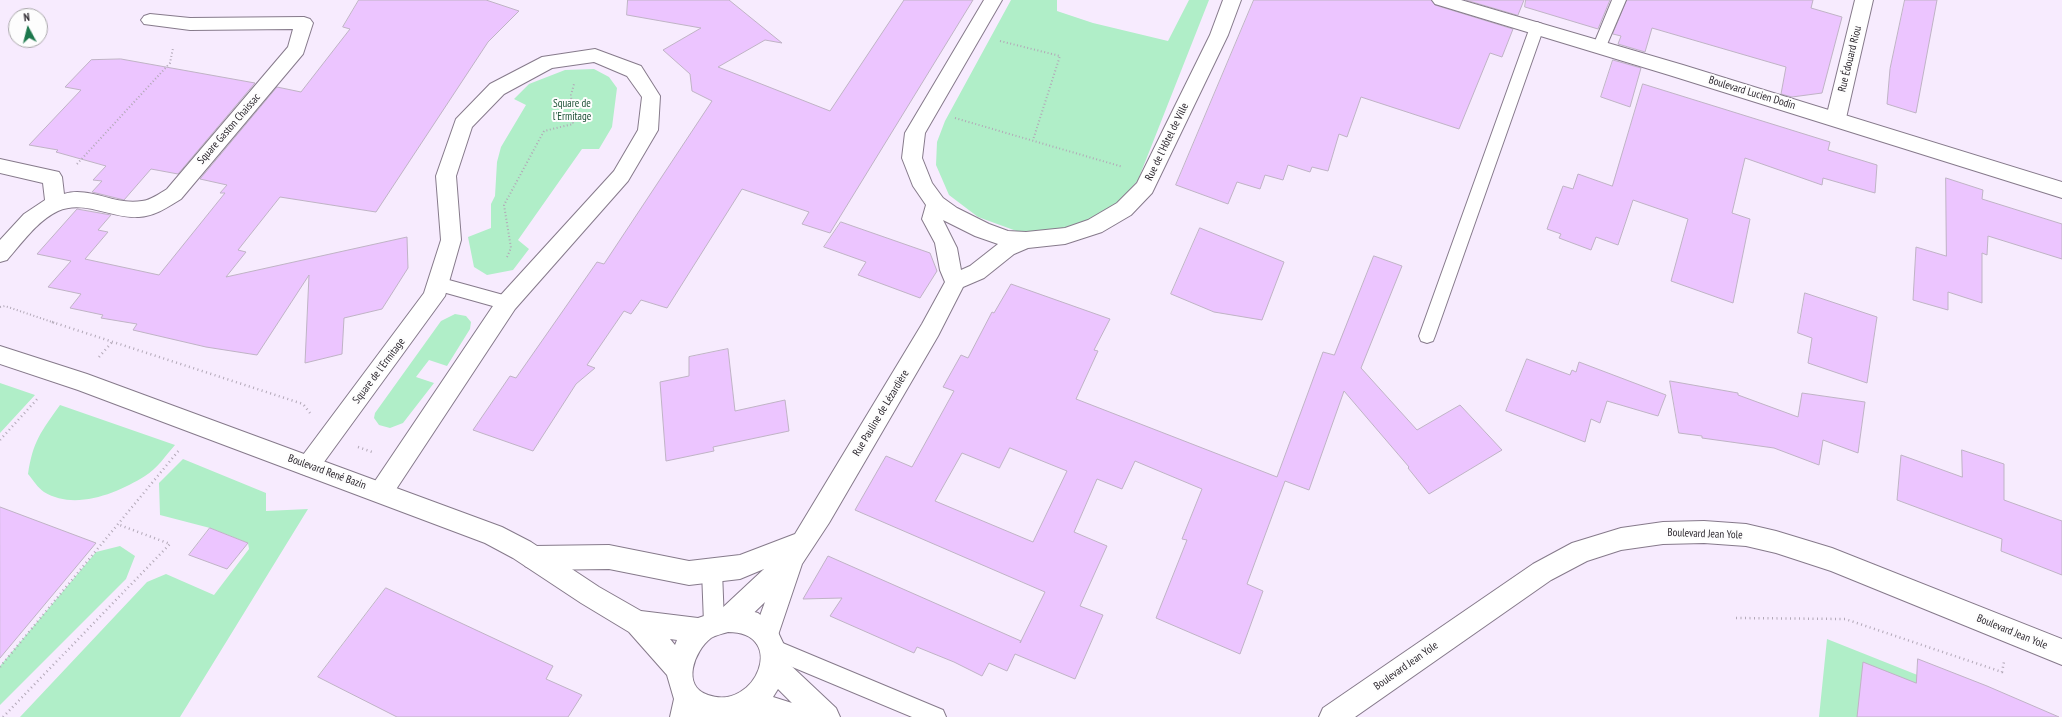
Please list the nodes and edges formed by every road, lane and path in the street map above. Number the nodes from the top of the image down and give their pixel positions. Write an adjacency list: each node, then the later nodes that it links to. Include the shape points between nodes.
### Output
1 (993, 0): 9 (street, Rue de l'Hôtel de Ville)
2 (1231, 0): 16 (street, Rue de l'Hôtel de Ville, via 1219,35)
3 (1441, 0): 8 (street, Boulevard Lucien Dodin)
4 (1618, 0): 10 (lane)
5 (1864, 0): 13 (street, Rue Édouard Riou)
6 (150, 20): 7 (street, Square Gaston Chaissac)
7 (190, 24): 17 (path, via 171,52 170,63 79,163); 19 (street, Square Gaston Chaissac, via 304,23 297,50 174,194 161,204 132,211 82,200)
8 (1537, 27): 10 (street, Boulevard Lucien Dodin); 27 (lane)
9 (972, 34): 12 (street, Rue de l'Hôtel de Ville); 14 (path, via 1060,56)
10 (1600, 46): 13 (street, Boulevard Lucien Dodin)
11 (582, 57): 24 (street, Square de l'Ermitage, via 548,62 497,89 463,124 446,176 451,240); 25 (path, via 571,95 572,124 544,131 504,205 511,248 504,265); 25 (street, Square de l'Ermitage, via 595,56 634,71 651,96 648,130 621,176)
12 (928, 110): 14 (path); 20 (street, Rue de l'Hôtel de Ville, via 915,133 912,158 923,186)
13 (1836, 118): 18 (street, Boulevard Lucien Dodin)
14 (1033, 140): 16 (path)
15 (0, 166): 17 (street)
16 (1151, 175): 21 (street, Rue de l'Hôtel de Ville, via 1145,188 1124,209 1095,226 1065,236)
17 (52, 177): 19 (street)
18 (2062, 190)
19 (55, 204): 22 (street, Square Gaston Chaissac, via 36,217)
20 (936, 204): 21 (street, Rue de l'Hôtel de Ville, via 982,230 1008,238); 23 (street, via 932,218 944,238 949,255 950,273)
21 (1026, 240): 23 (street, via 1007,248 977,272)
22 (0, 254)
23 (956, 281): 37 (street, Rue Pauline de Lézardière, via 930,330)
24 (438, 284): 25 (lane); 31 (street, Square de l'Ermitage, via 434,296)
25 (511, 299): 33 (street, Square de l'Ermitage)
26 (0, 307): 31 (path, via 12,308 303,404)
27 (1427, 336)
28 (0, 355): 29 (street, Boulevard René Bazin)
29 (59, 376): 30 (street, Boulevard René Bazin); 32 (path)
30 (199, 425): 34 (street, Boulevard René Bazin); 36 (path)
31 (329, 437): 33 (path); 34 (street, Square de l'Ermitage)
32 (0, 440)
33 (401, 461): 35 (street, Square de l'Ermitage)
34 (308, 466): 35 (street, Boulevard René Bazin)
35 (381, 492): 38 (street, Boulevard René Bazin, via 493,535)
36 (117, 524): 46 (path); 50 (path, via 170,544)
37 (798, 551): 39 (street, via 740,567); 42 (street, Rue Pauline de Lézardière); 44 (street, Rue Pauline de Lézardière)
38 (534, 558): 39 (street, via 609,557 689,573); 41 (street, Boulevard René Bazin)
39 (712, 571): 42 (lane)
40 (1736, 618): 43 (path, via 1846,619 2002,672)
41 (638, 624): 42 (street, Boulevard René Bazin); 47 (street, Boulevard René Bazin)
42 (714, 625): 44 (street, via 749,622); 47 (street, via 690,642 683,655)
43 (2007, 630): 45 (street, Boulevard Jean Yole); 54 (street, Boulevard Jean Yole, via 1832,560 1776,542 1746,535 1663,533 1621,539 1581,551 1542,572)
44 (771, 650): 49 (street, via 768,681 760,693); 52 (street); 53 (lane)
45 (2062, 652)
46 (0, 667)
47 (680, 670): 48 (street)
48 (686, 707): 49 (street)
49 (733, 710): 51 (street)
50 (3, 717)
51 (796, 717)
52 (826, 717)
53 (936, 717)
54 (1332, 717)

